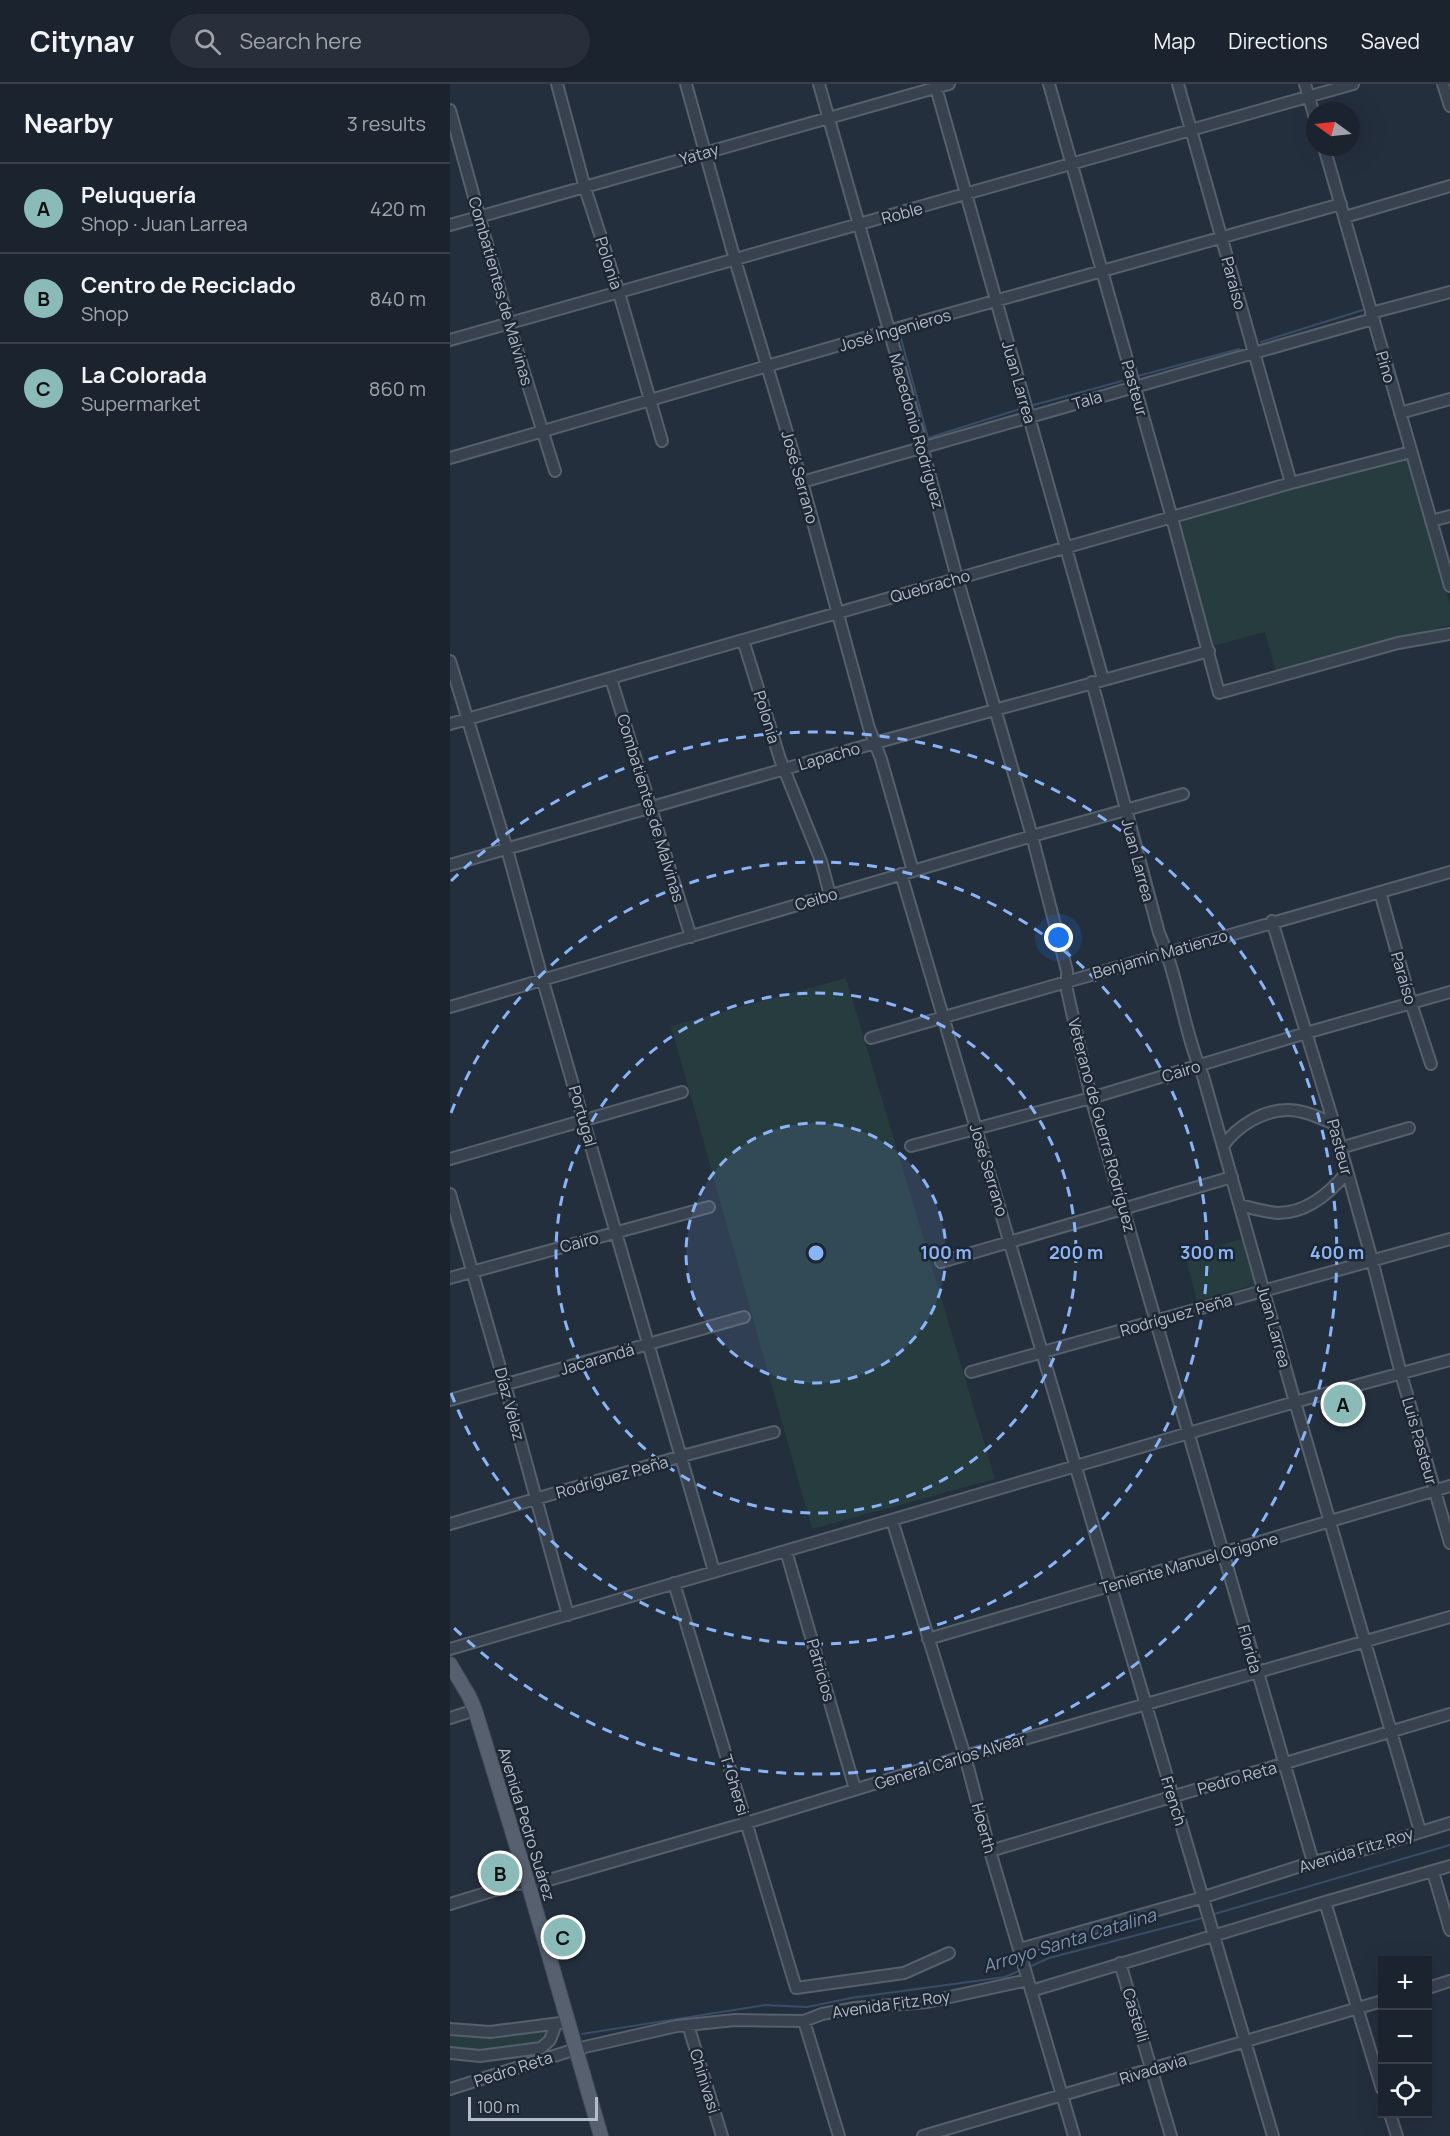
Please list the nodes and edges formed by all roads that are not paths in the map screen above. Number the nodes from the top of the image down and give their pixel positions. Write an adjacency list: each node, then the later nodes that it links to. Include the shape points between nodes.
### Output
1 (557, 84): 21 (street, Polonia)
2 (686, 84): 17 (street, José Serrano)
3 (819, 84): 15 (street, Macedonio Rodríguez)
4 (949, 84): 10 (street, Yatay)
5 (1049, 84): 19 (street, Pasteur)
6 (1178, 84): 16 (street, Paraíso)
7 (1305, 84): 11 (street)
8 (1353, 84): 11 (street, Roble)
9 (1443, 84): 13 (street)
10 (935, 86): 15 (street, Yatay); 22 (street, Juan Larrea)
11 (1309, 97): 12 (street); 16 (street, Roble)
12 (1310, 102)
13 (1450, 106)
14 (450, 110): 24 (street, Combatientes de Malvinas)
15 (829, 118): 17 (street, Yatay); 27 (street, Macedonio Rodríguez)
16 (1191, 132): 19 (street, Roble); 28 (street, Paraíso)
17 (704, 152): 21 (street, Yatay); 29 (street, José Serrano)
18 (1327, 156): 23 (street, Pino)
19 (1071, 165): 22 (street, Roble); 30 (street, Pasteur)
20 (1450, 186): 25 (street)
21 (585, 188): 24 (street, Yatay); 32 (street, Polonia)
22 (966, 195): 27 (street, Roble); 33 (street, Juan Larrea)
23 (1341, 204): 25 (street, Pino); 28 (street, José Ingenieros)
24 (479, 217): 26 (street, Yatay); 35 (street, Combatientes de Malvinas)
25 (1345, 218): 34 (street, Pino)
26 (450, 225)
27 (858, 225): 29 (street, Roble); 36 (street, Macedonio Rodríguez)
28 (1222, 237): 30 (street, José Ingenieros); 38 (street, Paraíso)
29 (735, 260): 32 (street, Roble); 39 (street, José Serrano)
30 (1102, 271): 33 (street, José Ingenieros); 40 (street, Pasteur)
31 (1450, 291): 34 (street, Tala)
32 (619, 293): 35 (street, Roble); 42 (street, Polonia)
33 (995, 301): 36 (street, José Ingenieros); 44 (street, Juan Larrea)
34 (1372, 316): 38 (street, Tala); 43 (street, Pino)
35 (509, 324): 37 (street, Roble); 45 (street, Combatientes de Malvinas)
36 (888, 331): 39 (street, José Ingenieros); 47 (street, Macedonio Rodríguez)
37 (450, 340)
38 (1253, 352): 40 (street, Tala); 52 (street, Paraíso)
39 (768, 367): 42 (street, José Ingenieros); 51 (street, José Serrano)
40 (1135, 386): 44 (street, Tala); 54 (street, Pasteur)
41 (1450, 399): 43 (street)
42 (650, 402): 45 (street, José Ingenieros); 46 (street, Polonia)
43 (1400, 413): 48 (street, Pino)
44 (1029, 417): 47 (street, Tala); 56 (street, Juan Larrea)
45 (544, 430): 49 (street, José Ingenieros); 50 (street, Combatientes de Malvinas)
46 (662, 441)
47 (922, 446): 51 (street, Tala); 57 (street, Macedonio Rodríguez)
48 (1411, 452): 52 (street, Quebracho); 55 (street, Pino)
49 (450, 458)
50 (555, 471)
51 (802, 482): 59 (street, José Serrano)
52 (1291, 483): 54 (street, Quebracho)
53 (1450, 516): 55 (street)
54 (1172, 518): 56 (street, Quebracho); 62 (street, Pasteur)
55 (1431, 521): 58 (street, Pino)
56 (1066, 548): 57 (street, Quebracho); 65 (street, Juan Larrea)
57 (957, 578): 59 (street, Quebracho); 66 (street, Macedonio Rodríguez)
58 (1450, 586)
59 (838, 613): 61 (street, Quebracho); 69 (street, José Serrano)
60 (1450, 634): 62 (street, Pasteur, via 1398,643 1219,693)
61 (743, 640): 64 (street, Quebracho); 70 (street, Polonia)
62 (1209, 651): 65 (street, Lapacho)
63 (450, 661): 67 (street, Portugal)
64 (611, 679): 67 (street, Quebracho); 72 (street, Combatientes de Malvinas)
65 (1097, 681): 66 (street, Lapacho); 73 (street, Juan Larrea)
66 (994, 710): 69 (street, Lapacho); 74 (street, Veterano de Guerra Rodríguez)
67 (466, 719): 68 (street, Quebracho); 75 (street, Portugal)
68 (450, 724)
69 (875, 743): 70 (street, Lapacho); 77 (street, José Serrano)
70 (784, 769): 72 (street, Lapacho); 81 (street, Polonia, via 821,861)
71 (1184, 794): 73 (street, Ceibo)
72 (650, 808): 75 (street, Lapacho); 83 (street, Combatientes de Malvinas)
73 (1125, 810): 74 (street, Ceibo); 84 (street, Juan Larrea)
74 (1032, 836): 77 (street, Ceibo); 86 (street, Veterano de Guerra Rodríguez)
75 (507, 849): 76 (street, Lapacho); 85 (street, Portugal)
76 (450, 865)
77 (913, 871): 79 (street, Ceibo)
78 (1450, 872): 80 (street, Benjamín Matienzo)
79 (901, 874): 81 (street, Ceibo); 90 (street, José Serrano)
80 (1380, 892): 82 (street, Benjamín Matienzo); 88 (street, Paraíso)
81 (830, 895): 83 (street, Ceibo)
82 (1272, 921): 84 (street, Benjamín Matienzo); 91 (street, Pasteur)
83 (691, 937): 85 (street, Ceibo)
84 (1166, 952): 86 (street, Benjamín Matienzo); 94 (street, Juan Larrea)
85 (543, 981): 89 (street, Ceibo); 97 (street, Portugal)
86 (1067, 981): 90 (street, Benjamín Matienzo); 96 (street, Veterano de Guerra Rodríguez)
87 (1450, 992): 88 (street, Cairo)
88 (1411, 1003): 91 (street, Cairo); 93 (street, Paraíso)
89 (450, 1007)
90 (944, 1017): 92 (street, Benjamín Matienzo); 100 (street, José Serrano)
91 (1306, 1033): 94 (street, Cairo); 98 (street, Pasteur)
92 (871, 1038)
93 (1431, 1064)
94 (1199, 1066): 96 (street, Cairo); 102 (street, Juan Larrea)
95 (682, 1092): 97 (street)
96 (1091, 1098): 100 (street, Cairo); 110 (street, Veterano de Guerra Rodríguez)
97 (584, 1120): 104 (street); 111 (street, Portugal)
98 (1334, 1124): 102 (street, via 1287,1110 1244,1125); 103 (street, Pasteur)
99 (1409, 1128): 103 (street)
100 (976, 1129): 101 (street, Cairo); 113 (street, José Serrano)
101 (911, 1146)
102 (1223, 1146): 106 (street, Juan Larrea)
103 (1340, 1148): 105 (street, Pasteur)
104 (450, 1159)
105 (1347, 1173): 108 (street, via 1324,1196 1296,1210 1280,1213); 114 (street, Pasteur)
106 (1232, 1176): 108 (street, Juan Larrea); 110 (street)
107 (450, 1194): 116 (street, Díaz Vélez)
108 (1240, 1205): 118 (street, Juan Larrea)
109 (709, 1207): 111 (street, Cairo)
110 (1124, 1208): 113 (street); 120 (street, Veterano de Guerra Rodríguez)
111 (617, 1232): 116 (street, Cairo); 121 (street, Portugal)
112 (1450, 1239): 114 (street, Rodríguez Peña)
113 (1011, 1241): 115 (street); 122 (street, José Serrano)
114 (1372, 1260): 118 (street, Rodríguez Peña); 125 (street, Pasteur)
115 (941, 1262)
116 (473, 1272): 117 (street, Cairo); 126 (street, Díaz Vélez)
117 (450, 1278)
118 (1263, 1290): 120 (street, Rodríguez Peña); 128 (street, Juan Larrea)
119 (744, 1317): 121 (street, Jacarandá)
120 (1155, 1320): 122 (street, Rodríguez Peña); 130 (street, Veterano de Guerra Rodríguez)
121 (649, 1344): 126 (street, Jacarandá); 131 (street, Portugal)
122 (1044, 1352): 124 (street, Rodríguez Peña); 132 (street, José Serrano)
123 (1450, 1360): 125 (street)
124 (971, 1372)
125 (1401, 1374): 128 (street); 134 (street, Luis Pasteur)
126 (506, 1385): 127 (street, Jacarandá); 135 (street, Díaz Vélez)
127 (450, 1400)
128 (1295, 1402): 130 (street); 137 (street, Juan Larrea)
129 (774, 1432): 131 (street, Rodríguez Peña)
130 (1188, 1435): 132 (street); 141 (street, Florida)
131 (682, 1456): 135 (street, Rodríguez Peña); 142 (street, Portugal)
132 (1075, 1467): 136 (street); 144 (street, French)
133 (1450, 1486): 134 (street, Teniente Manuel Origone)
134 (1434, 1491): 137 (street, Teniente Manuel Origone); 139 (street, Luis Pasteur)
135 (535, 1499): 138 (street, Rodríguez Peña); 145 (street, Díaz Vélez)
136 (892, 1520): 140 (street); 147 (street, Hoerth)
137 (1330, 1523): 141 (street, Teniente Manuel Origone); 148 (street, Juan Larrea)
138 (450, 1524)
139 (1450, 1543)
140 (786, 1551): 142 (street); 159 (street, Patricios)
141 (1222, 1553): 144 (street, Teniente Manuel Origone); 151 (street, Florida)
142 (714, 1571): 143 (street)
143 (674, 1583): 145 (street); 161 (street, T. Ghersi)
144 (1110, 1585): 147 (street, Teniente Manuel Origone); 152 (street, French)
145 (568, 1615): 149 (street)
146 (1450, 1617): 148 (street, General Carlos Alvear)
147 (928, 1639): 157 (street, Hoerth)
148 (1364, 1642): 151 (street, General Carlos Alvear); 156 (street, Juan Larrea)
149 (450, 1649)
150 (450, 1664): 153 (main road, Avenida Pedro Suárez)
151 (1257, 1673): 152 (street, General Carlos Alvear); 158 (street, Florida)
152 (1145, 1704): 157 (street, General Carlos Alvear); 160 (street, French)
153 (475, 1710): 155 (street); 168 (main road, Avenida Pedro Suárez)
154 (1450, 1714): 156 (street, Pedro Reta)
155 (450, 1718)
156 (1392, 1731): 158 (street, Pedro Reta); 163 (street, Juan Larrea)
157 (965, 1756): 159 (street, General Carlos Alvear); 164 (street, Hoerth)
158 (1285, 1764): 160 (street, Pedro Reta); 165 (street, Florida)
159 (855, 1789): 161 (street, General Carlos Alvear)
160 (1173, 1796): 164 (street, Pedro Reta); 169 (street, French)
161 (746, 1823): 168 (street, General Carlos Alvear, via 543,1882); 174 (street, T. Ghersi, via 796,1988 904,1973)
162 (1450, 1823): 163 (street, Avenida Fitz Roy)
163 (1420, 1831): 165 (street, Avenida Fitz Roy)
164 (990, 1851): 175 (street, Hoerth)
165 (1313, 1862): 169 (street, Avenida Fitz Roy)
166 (1450, 1866): 167 (street, Avenida Fitz Roy)
167 (1433, 1872): 170 (street, Avenida Fitz Roy); 172 (street)
168 (528, 1883): 171 (street, General Carlos Alvear); 183 (main road, Avenida Pedro Suárez)
169 (1204, 1897): 173 (street, French); 175 (street, Avenida Fitz Roy)
170 (1325, 1902): 173 (street, Avenida Fitz Roy); 181 (street)
171 (450, 1904)
172 (1450, 1930)
173 (1214, 1936): 176 (street, Avenida Fitz Roy); 186 (street, French)
174 (949, 1953)
175 (1021, 1955): 178 (street, Hoerth)
176 (1120, 1963): 178 (street, Avenida Fitz Roy); 189 (street, Castelli)
177 (1450, 1981): 179 (street)
178 (1029, 1982): 182 (street, Avenida Fitz Roy, via 927,2002 855,2008); 192 (street, Hoerth)
179 (1432, 1987)
180 (1378, 2003): 181 (street, Rivadavia)
181 (1358, 2009): 186 (street, Rivadavia); 190 (street)
182 (804, 2021): 184 (street, Avenida Fitz Roy, via 735,2020); 196 (street)
183 (561, 2022): 185 (street, via 490,2032); 187 (main road, Avenida Pedro Suárez); 188 (street, via 541,2048 480,2056)
184 (688, 2025): 187 (street, Avenida Fitz Roy); 195 (street, Chinivasi)
185 (450, 2029)
186 (1245, 2041): 189 (street, Rivadavia); 200 (street, French)
187 (576, 2049): 191 (street, Pedro Reta); 194 (main road, Avenida Pedro Suárez)
188 (450, 2053)
189 (1152, 2070): 192 (street, Rivadavia); 199 (street, Castelli)
190 (1378, 2073)
191 (450, 2089)
192 (1062, 2096): 197 (street, Rivadavia); 198 (street, Hoerth)
193 (1391, 2118): 201 (street)
194 (602, 2136)
195 (722, 2136)
196 (839, 2136)
197 (923, 2136)
198 (1074, 2136)
199 (1171, 2136)
200 (1273, 2136)
201 (1396, 2136)

